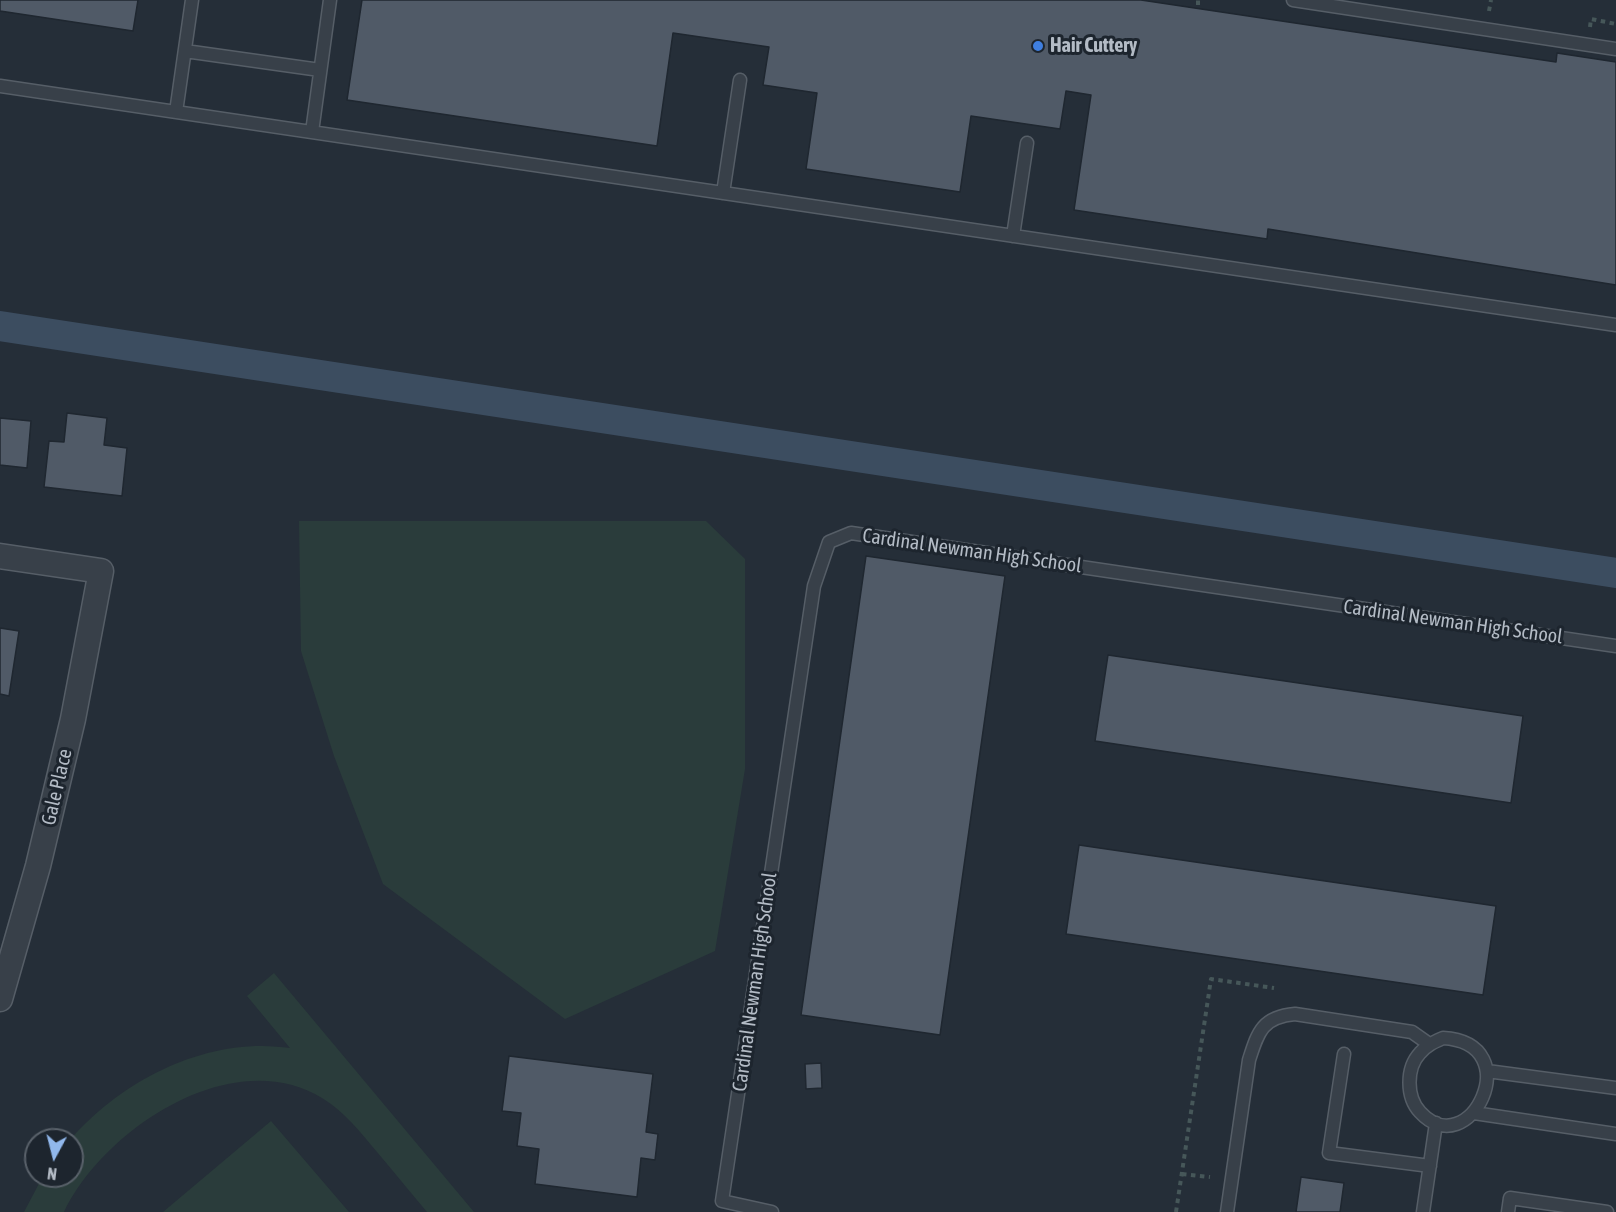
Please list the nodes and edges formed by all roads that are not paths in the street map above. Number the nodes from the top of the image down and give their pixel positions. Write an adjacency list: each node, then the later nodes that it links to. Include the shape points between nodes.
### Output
1 (192, 0): 5 (lane)
2 (330, 0): 6 (lane)
3 (1293, 0): 4 (lane)
4 (1616, 49)
5 (185, 51): 6 (lane); 9 (lane)
6 (320, 70): 10 (lane)
7 (740, 80): 12 (lane)
8 (0, 86): 9 (lane)
9 (176, 112): 10 (lane)
10 (312, 132): 12 (lane)
11 (1027, 143): 13 (lane)
12 (723, 193): 13 (lane)
13 (1012, 236): 14 (lane)
14 (1616, 325)
15 (0, 556): 17 (street, Gale Place, via 101,571 73,719 38,866)
16 (1616, 646): 26 (lane, Cardinal Newman High School, via 851,533 829,542 813,586 722,1201)
17 (0, 999)
18 (1429, 1044): 20 (lane, via 1443,1038 1458,1039 1476,1051); 23 (lane, via 1418,1054 1409,1085 1412,1100 1421,1113); 27 (lane, via 1412,1032 1294,1014 1279,1015 1267,1022 1256,1038 1249,1060)
19 (1344, 1054): 25 (lane, via 1329,1153)
20 (1487, 1071): 21 (lane); 22 (lane, via 1483,1101)
21 (1616, 1088)
22 (1474, 1113): 23 (lane, via 1462,1122); 24 (lane)
23 (1436, 1123): 25 (lane)
24 (1616, 1134)
25 (1430, 1166): 28 (lane)
26 (772, 1212)
27 (1227, 1212)
28 (1423, 1212)
29 (1508, 1212): 30 (lane, via 1510,1198)
30 (1607, 1212)

